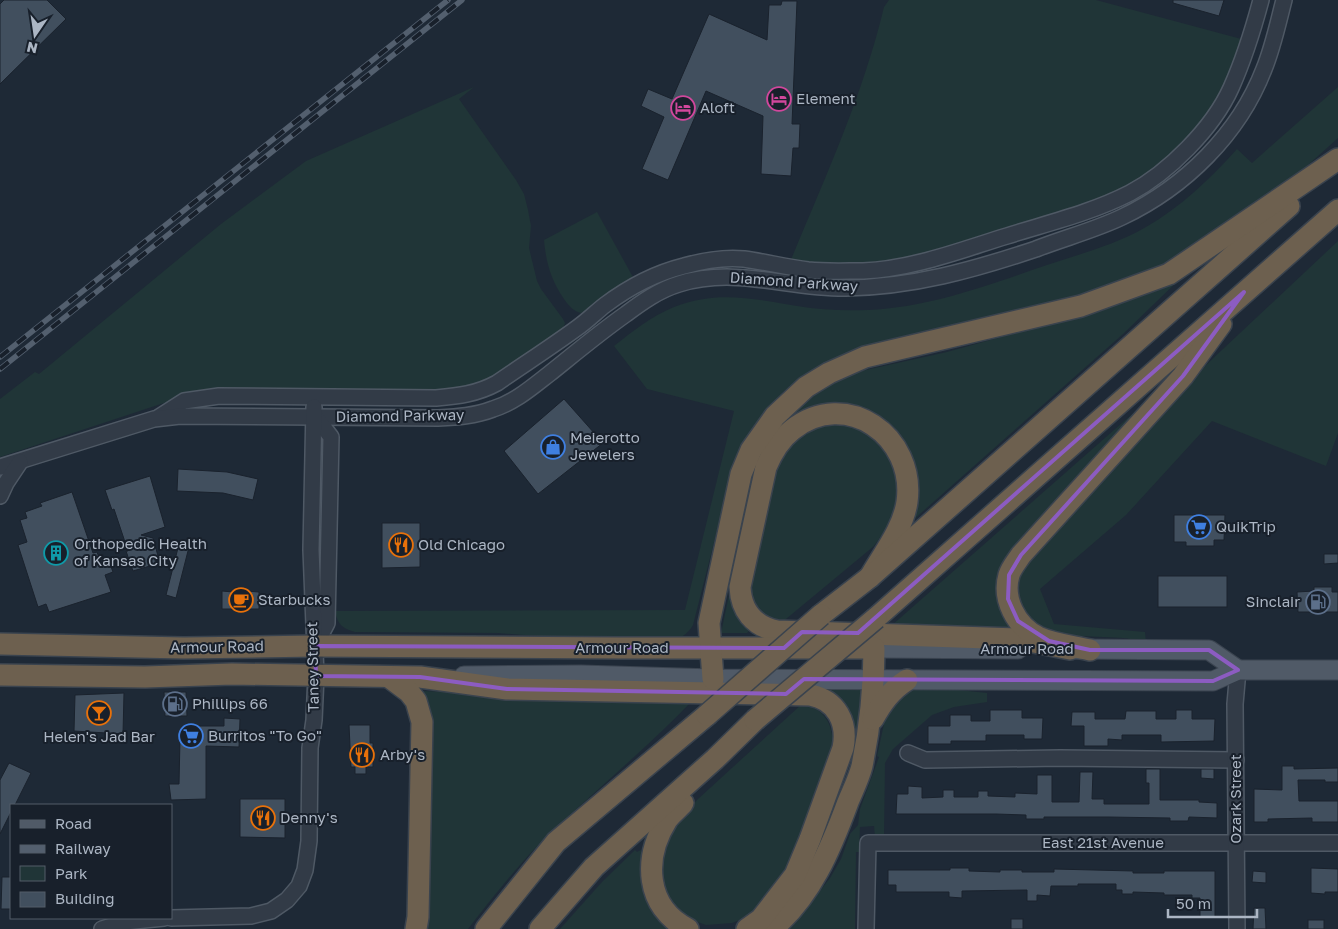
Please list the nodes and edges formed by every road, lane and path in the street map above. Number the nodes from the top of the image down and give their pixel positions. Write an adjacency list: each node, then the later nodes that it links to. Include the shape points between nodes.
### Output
1 (1261, 0): 7 (street, Diamond Parkway, via 1250,41 1230,90 1208,123 1186,150 1154,179 1129,194 1098,207 897,267 827,271 742,259 686,265 656,274 607,303 570,333 485,390 465,396 436,398)
2 (1284, 0): 8 (street, Diamond Parkway, via 1265,68 1233,125 1179,182 1120,218 961,273 890,286 843,288 729,276 679,284 641,303 522,395 493,409 468,416 438,418)
3 (1338, 159): 16 (highway, via 1169,274 1081,306 865,357 806,387 775,416 752,450 741,474 709,624)
4 (1338, 163): 13 (highway)
5 (1338, 210): 6 (highway)
6 (1244, 292): 18 (highway, via 1183,376 1021,555 1009,575 1008,599 1018,621 1049,641); 30 (highway, bridge, via 876,618 755,720)
7 (313, 398): 8 (street, Taney Street); 9 (street, Diamond Parkway, via 205,397 184,401)
8 (315, 416): 9 (street, Diamond Parkway, via 180,416); 15 (street, Taney Street, via 311,550)
9 (154, 419): 10 (street, Diamond Parkway)
10 (20, 462): 11 (street, Diamond Parkway); 12 (street)
11 (0, 467)
12 (0, 496)
13 (870, 577): 18 (highway, via 904,512 908,480 906,469 888,435 876,426 838,414 815,417 782,439 766,467 740,587 742,606 751,618 768,630 777,631 1018,639); 38 (highway, bridge, via 556,842)
14 (0, 644): 15 (highway, Armour Road, via 184,648)
15 (314, 646): 16 (highway, Armour Road); 22 (street, Taney Street)
16 (712, 648): 17 (highway, Armour Road); 25 (highway)
17 (874, 648): 18 (main road, Armour Road); 26 (highway)
18 (1080, 649): 19 (main road, Armour Road, via 1209,650)
19 (1238, 670): 20 (main road, Armour Road); 27 (main road, Armour Road, via 1213,681); 31 (street, Ozark Street)
20 (1338, 670)
21 (0, 675): 22 (highway, Armour Road)
22 (316, 676): 23 (highway, Armour Road); 34 (street, Taney Street, via 310,748 309,841 299,886 271,911 250,916)
23 (389, 677): 24 (highway, Armour Road); 37 (highway, via 416,701 422,722)
24 (420, 677): 25 (main road, Armour Road, via 581,675); 41 (highway, via 507,690 810,695 826,701 844,726 843,748 795,875 762,919)
25 (714, 679): 26 (main road, Armour Road)
26 (874, 680): 27 (main road, Armour Road); 28 (highway)
27 (907, 680): 28 (highway, via 896,686 884,700)
28 (869, 726): 42 (highway, via 861,768 819,870 800,900)
29 (908, 753): 31 (street, via 925,760)
30 (715, 759): 39 (highway, via 594,867); 40 (highway, via 699,788 668,818 656,840 651,864 652,881 659,902 671,918)
31 (1236, 760): 32 (street, Ozark Street)
32 (1236, 842): 33 (street, East 21st Avenue); 43 (street, East 21st Avenue, via 868,843); 44 (street, Ozark Street)
33 (1338, 843)
34 (172, 918)
35 (154, 919): 36 (street, via 124,922)
36 (102, 929)
37 (416, 929)
38 (486, 929)
39 (540, 929)
40 (688, 929)
41 (748, 929)
42 (772, 929)
43 (866, 929)
44 (1237, 929)

